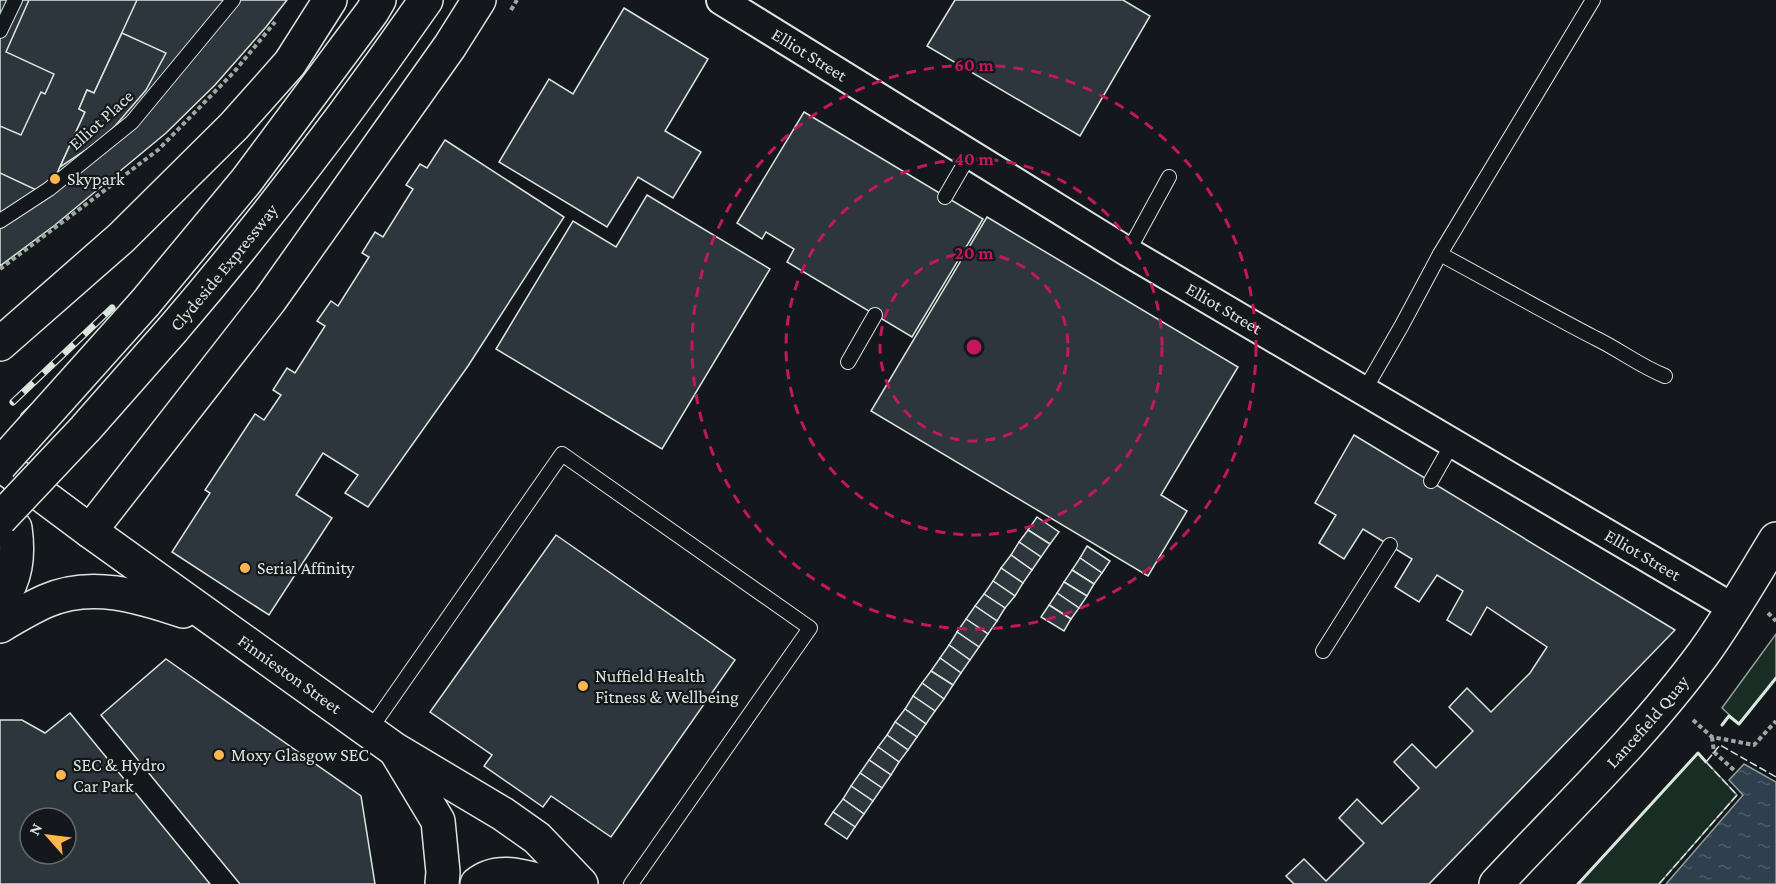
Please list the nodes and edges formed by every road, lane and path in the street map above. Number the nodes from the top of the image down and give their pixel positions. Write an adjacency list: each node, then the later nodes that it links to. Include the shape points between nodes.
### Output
1 (15, 0): 10 (lane)
2 (233, 0): 14 (lane, Elliot Place, via 132,122 49,189)
3 (330, 0): 19 (main road, via 290,63 234,126 121,238)
4 (379, 0): 24 (main road, Clydeside Expressway, bridge, via 247,180 145,303)
5 (426, 0): 26 (main road, Clydeside Expressway, bridge, via 303,170 215,279 85,429)
6 (479, 0): 27 (main road, via 270,300)
7 (721, 0): 11 (street, Elliot Street)
8 (1593, 0): 16 (lane)
9 (276, 20): 17 (path, via 234,72 158,150)
10 (0, 31)
11 (970, 154): 13 (lane); 15 (street, Elliot Street)
12 (1169, 177): 15 (lane)
13 (945, 197)
14 (0, 221)
15 (1128, 252): 22 (street, Elliot Street)
16 (1440, 254): 21 (lane); 22 (lane)
17 (0, 268)
18 (875, 315): 20 (lane)
19 (0, 344)
20 (848, 362)
21 (1665, 376)
22 (1364, 391): 23 (street, Elliot Street)
23 (1452, 444): 25 (lane); 31 (street, Elliot Street)
24 (0, 464): 27 (main road, Finnieston Street)
25 (1431, 481)
26 (0, 517): 30 (main road, via 15,528 18,550 13,578)
27 (90, 531): 32 (main road, Finnieston Street)
28 (1776, 539): 31 (main road, Lancefield Quay)
29 (1390, 545): 34 (lane)
30 (0, 602)
31 (1733, 608): 45 (main road, Lancefield Quay, via 1669,697)
32 (216, 622): 33 (main road, via 139,596 89,592 47,600); 38 (main road, Finnieston Street)
33 (0, 626)
34 (1323, 651)
35 (1691, 718): 37 (path)
36 (1776, 721): 37 (path, via 1754,745)
37 (1712, 737): 39 (path, via 1714,752)
38 (382, 740): 40 (main road, via 438,822); 43 (main road, Finnieston Street, via 537,838); 44 (lane, via 562,454 810,628)
39 (1736, 771)
40 (442, 884)
41 (477, 884): 42 (main road, via 487,876 513,874)
42 (552, 884)
43 (580, 884)
44 (631, 884)
45 (1496, 884)

